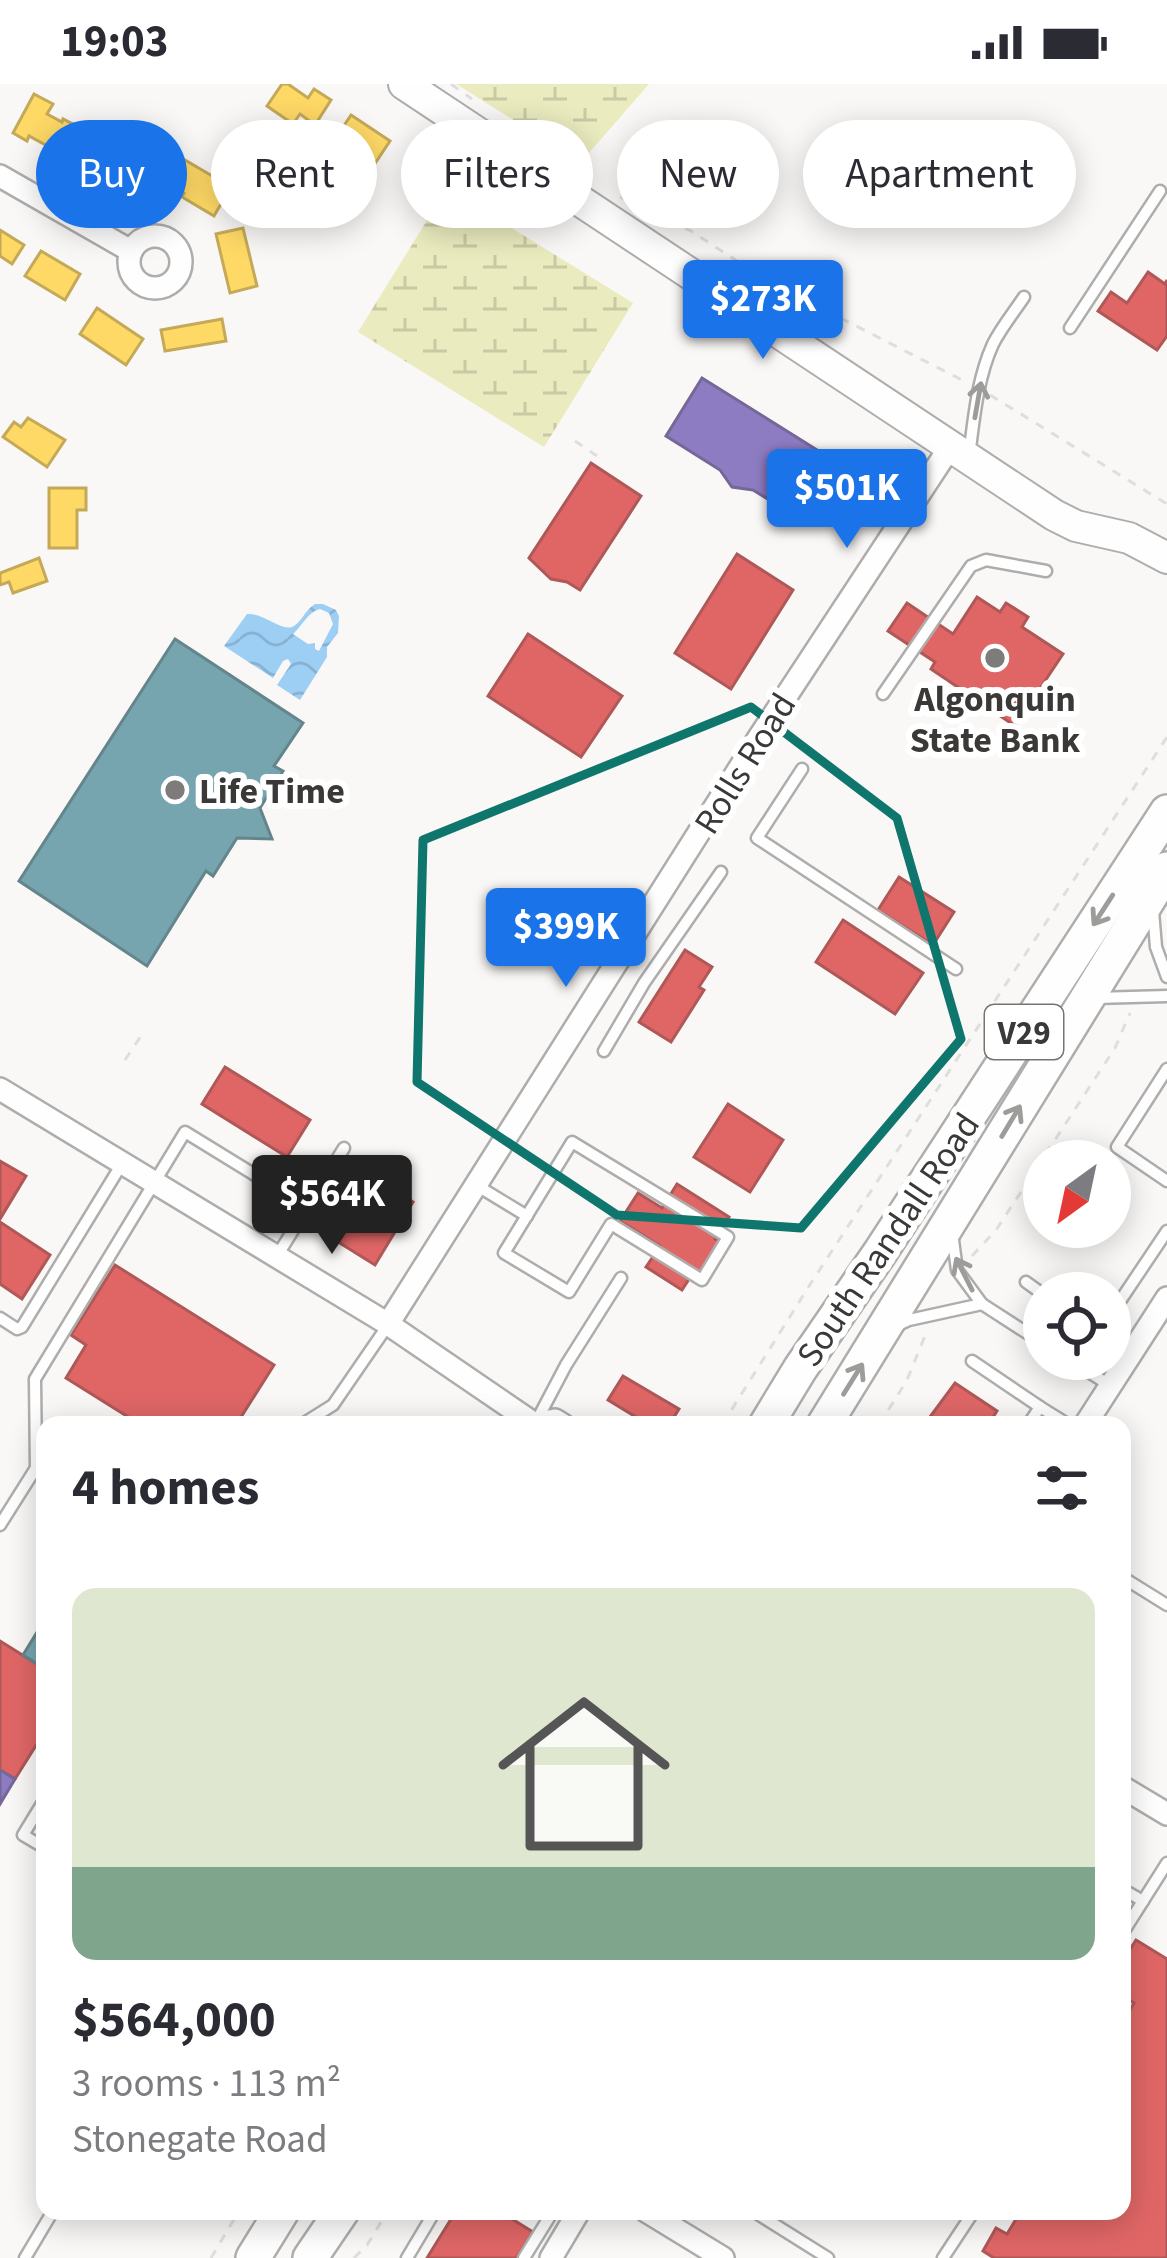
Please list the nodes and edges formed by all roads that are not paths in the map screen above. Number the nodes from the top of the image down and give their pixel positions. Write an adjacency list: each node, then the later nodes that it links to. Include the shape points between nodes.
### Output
1 (404, 84): 7 (street)
2 (0, 176): 4 (street)
3 (1160, 190): 6 (lane)
4 (130, 251)
5 (1024, 297): 7 (lane, one-way to 5, via 994,342)
6 (1070, 328)
7 (959, 453): 8 (street, via 1076,526 1129,538); 26 (street, Rolls Road, via 762,733)
8 (1167, 558)
9 (1046, 571): 10 (lane, via 986,560 971,566)
10 (883, 694)
11 (802, 769): 15 (lane, via 757,838)
12 (1167, 812): 47 (main road, South Randall Road / V29, one-way to 47)
13 (721, 872): 19 (lane)
14 (1160, 881): 16 (lane, via 1156,947); 18 (main road, South Randall Road / V29)
15 (956, 969)
16 (1167, 977)
17 (1167, 996): 18 (lane)
18 (1086, 998): 29 (main road, South Randall Road / V29, one-way to 18)
19 (604, 1052)
20 (1167, 1069): 25 (lane, via 1117,1147)
21 (0, 1089): 23 (street)
22 (344, 1148): 27 (lane)
23 (123, 1162): 24 (street); 36 (lane, via 22,1327)
24 (154, 1181): 27 (lane, via 185,1132); 31 (street); 52 (lane, via 35,1379 36,1468)
25 (1167, 1181)
26 (476, 1185): 28 (lane); 37 (street, Rolls Road)
27 (307, 1207): 31 (lane)
28 (527, 1216): 28 (lane, via 505,1253 569,1292 610,1224 702,1280 728,1238 572,1142)
29 (951, 1221): 35 (lane, one-way to 29, via 957,1270); 39 (main road, South Randall Road / V29)
30 (1167, 1231): 33 (lane)
31 (277, 1256): 37 (street)
32 (621, 1278): 46 (lane)
33 (1131, 1285)
34 (1167, 1298): 42 (street)
35 (982, 1304): 38 (lane); 39 (lane)
36 (0, 1318)
37 (388, 1324): 44 (lane, via 333,1405); 45 (street)
38 (1023, 1330)
39 (883, 1332): 48 (main road, South Randall Road / V29, one-way to 39)
40 (972, 1360): 43 (lane)
41 (1101, 1380): 42 (lane)
42 (1111, 1386): 51 (street)
43 (1040, 1407): 49 (lane); 50 (lane)
44 (316, 1416)
45 (522, 1416)
46 (540, 1416)
47 (771, 1416)
48 (830, 1416)
49 (1034, 1416)
50 (1054, 1416)
51 (1091, 1416)
52 (0, 1525)
53 (1131, 1583): 54 (lane)
54 (1167, 1605)
55 (1131, 1792): 56 (street)
56 (1167, 1814)
57 (36, 1822): 58 (lane, via 23,1835)
58 (36, 1843)
59 (1167, 1863): 61 (lane)
60 (1131, 1894): 61 (lane)
61 (1143, 1901): 62 (lane)
62 (1131, 1920)
63 (48, 2220): 71 (lane)
64 (276, 2220): 72 (main road)
65 (430, 2220): 73 (lane)
66 (543, 2220): 74 (lane)
67 (574, 2220): 75 (street)
68 (661, 2220): 76 (street)
69 (767, 2220): 77 (lane)
70 (968, 2220): 78 (lane)
71 (25, 2258)
72 (253, 2258)
73 (407, 2258)
74 (524, 2258)
75 (551, 2258)
76 (723, 2258)
77 (828, 2258)
78 (944, 2258)

